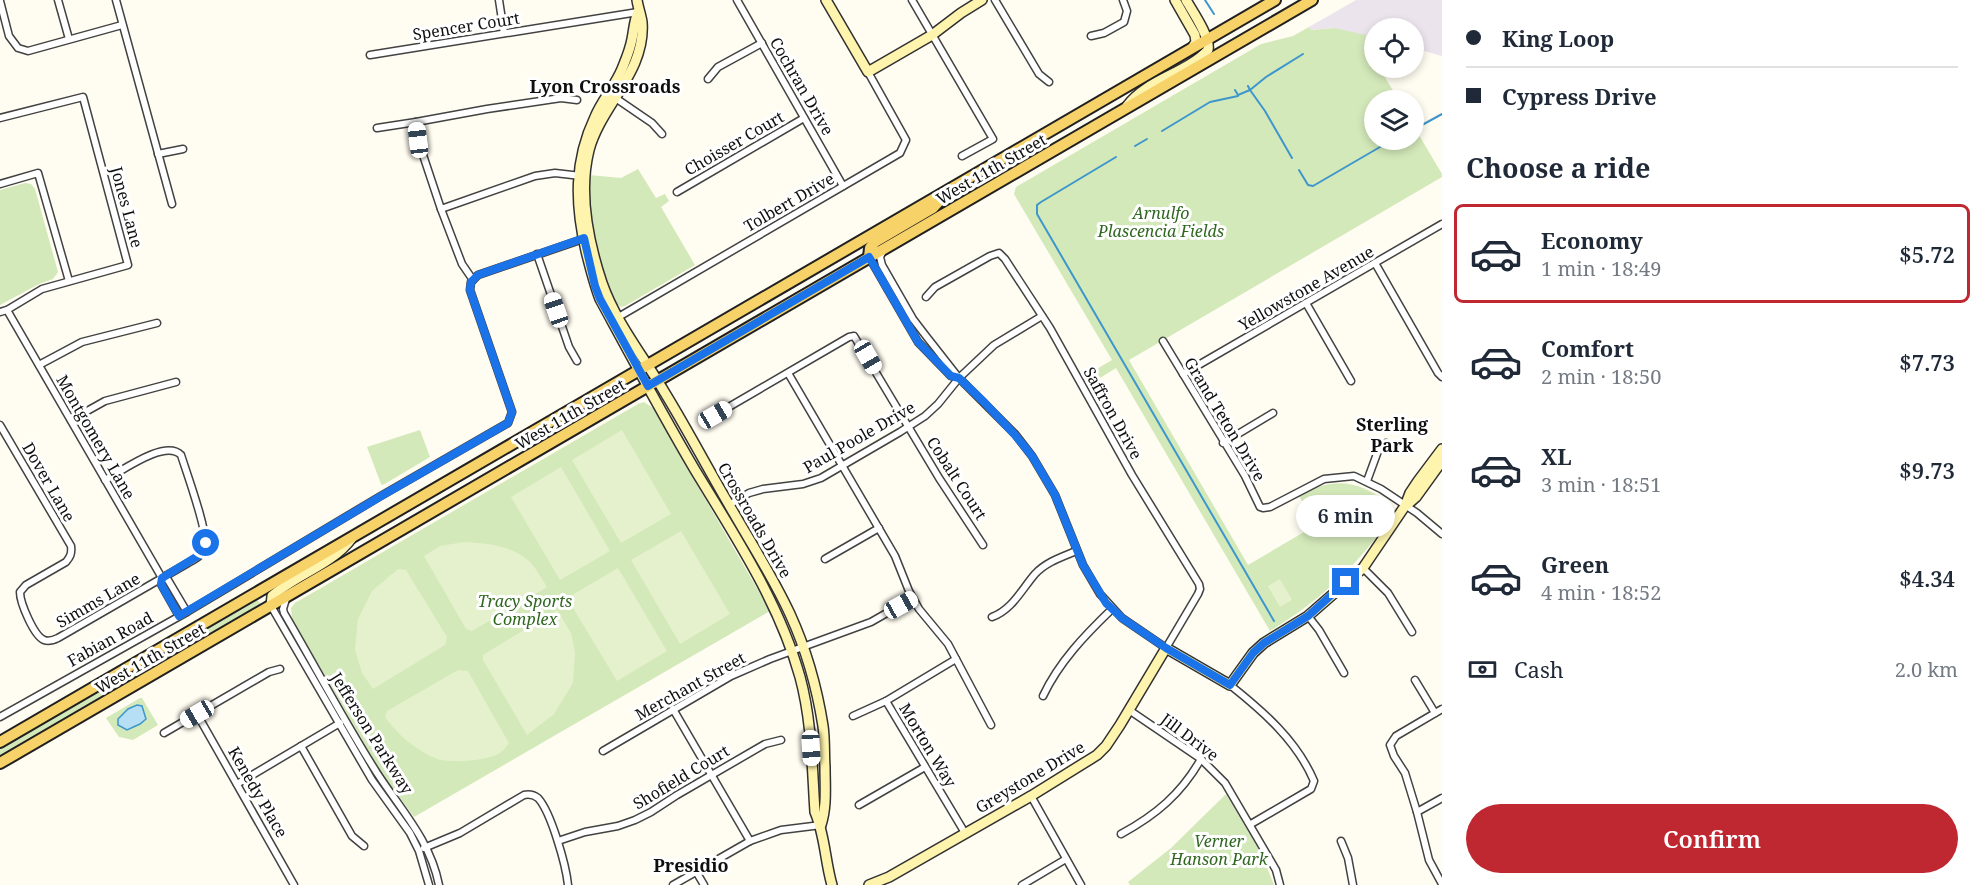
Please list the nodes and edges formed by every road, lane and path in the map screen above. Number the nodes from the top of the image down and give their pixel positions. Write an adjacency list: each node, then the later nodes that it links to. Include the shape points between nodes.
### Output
1 (58, 0): 21 (street)
2 (116, 0): 17 (street)
3 (499, 0): 18 (street)
4 (636, 0): 16 (street, Crossroads Drive)
5 (737, 0): 23 (street, Cochran Drive)
6 (826, 0): 26 (street)
7 (912, 0): 19 (street)
8 (982, 0): 19 (street)
9 (995, 0): 28 (street, via 1039,74)
10 (1123, 0): 20 (street, via 1128,11 1124,22)
11 (1175, 0): 24 (street, via 1195,35)
12 (1186, 0): 22 (street)
13 (1275, 0): 22 (main road, West 11th Street)
14 (1312, 0): 31 (main road, West 11th Street)
15 (0, 1): 21 (street, via 9,36 18,48 28,51)
16 (639, 12): 18 (street, Spencer Court); 29 (street, Crossroads Drive)
17 (122, 25): 21 (street); 38 (street)
18 (504, 33): 25 (street, Spencer Court)
19 (932, 35): 26 (street); 39 (street, via 993,139)
20 (1091, 36)
21 (69, 39)
22 (1207, 40): 24 (main road, West 11th Street); 31 (street, via 1210,47 1205,54 1141,92)
23 (762, 43): 27 (street, via 718,67); 33 (street, Cochran Drive)
24 (1192, 48): 43 (main road, West 11th Street)
25 (370, 54)
26 (868, 72): 42 (street, Tolbert Drive, via 906,144 900,153)
27 (708, 79)
28 (1049, 82)
29 (612, 95): 36 (street); 40 (street, Crossroads Drive)
30 (577, 100): 34 (street, via 561,98)
31 (1126, 108): 49 (main road, West 11th Street)
32 (0, 118): 54 (street, Jones Lane, via 83,97 128,265)
33 (804, 118): 42 (street, Cochran Drive); 44 (street, Choisser Court)
34 (416, 122): 35 (street); 46 (street, via 418,140)
35 (377, 128)
36 (662, 134)
37 (183, 149): 38 (street)
38 (158, 154): 45 (street)
39 (962, 156)
40 (581, 176): 46 (street, via 535,176); 48 (street, Crossroads Drive)
41 (0, 184): 54 (street, via 38,173)
42 (843, 186): 59 (street, Tolbert Drive)
43 (946, 191): 51 (main road, via 933,208 874,242); 64 (main road, West 11th Street)
44 (677, 192)
45 (172, 204)
46 (441, 209): 53 (street, via 462,264)
47 (1442, 225): 52 (street, Yellowstone Avenue)
48 (586, 237): 50 (street); 59 (street, Crossroads Drive)
49 (885, 248): 51 (main road, West 11th Street); 68 (street, via 880,261 886,273 913,319)
50 (537, 254): 53 (street); 62 (street, via 568,347)
51 (869, 257): 68 (street, via 918,342 951,376); 71 (main road, West 11th Street)
52 (1375, 263): 56 (street, Yellowstone Avenue); 67 (street)
53 (473, 280): 99 (street, Fabian Road, via 470,290 512,412 511,420)
54 (69, 281): 57 (street, via 42,289)
55 (926, 297): 58 (street, Saffron Drive, via 935,287 999,253)
56 (1306, 303): 66 (street, Yellowstone Avenue); 69 (street)
57 (3, 311): 63 (street, Montgomery Lane)
58 (1042, 316): 68 (street, Paul Poole Drive, via 994,345); 94 (street, Saffron Drive)
59 (615, 319): 64 (street, Crossroads Drive)
60 (158, 323): 63 (street, via 82,342)
61 (1163, 341): 66 (street, Grand Teton Drive)
62 (577, 361)
63 (39, 366): 74 (street, Montgomery Lane)
64 (643, 368): 71 (street, Crossroads Drive); 88 (main road, West 11th Street)
65 (788, 373): 73 (street); 76 (street, Cobalt Court, via 854,336); 81 (street)
66 (1183, 374): 77 (street, Grand Teton Drive)
67 (1442, 377)
68 (959, 378): 76 (street, Paul Poole Drive, via 938,404); 90 (street, via 1032,456 1055,495)
69 (1351, 381)
70 (176, 382): 74 (street, via 105,401)
71 (653, 383): 84 (street, Crossroads Drive); 95 (main road, West 11th Street); 107 (street, Crossroads Drive, via 763,586)
72 (1273, 413): 77 (street)
73 (715, 415)
74 (71, 420): 82 (street, Montgomery Lane)
75 (0, 424): 104 (street, Dover Lane, via 70,546 66,562 20,592 21,603 37,635)
76 (908, 427): 81 (street, Paul Poole Drive); 89 (street, Cobalt Court)
77 (1223, 443): 83 (street, Grand Teton Drive, via 1263,508 1324,478 1354,476)
78 (1386, 443): 83 (street, via 1378,451)
79 (1442, 449): 85 (street, via 1414,487)
80 (1442, 461): 85 (street)
81 (842, 465): 84 (street, Paul Poole Drive, via 821,478 749,493); 86 (street)
82 (105, 480): 93 (street, Montgomery Lane); 93 (street, Simms Lane, via 164,450 173,449 181,455 206,543 201,554)
83 (1367, 481): 85 (street)
84 (729, 505): 105 (street, Crossroads Drive, via 786,606)
85 (1406, 507): 87 (street); 92 (street)
86 (879, 528): 91 (street); 96 (street)
87 (1442, 534)
88 (353, 537): 97 (street, via 337,554 283,586 272,596); 127 (main road, West 11th Street)
89 (983, 544)
90 (1076, 551): 98 (street); 102 (street, via 1044,566 1005,610)
91 (825, 559)
92 (1363, 567): 101 (street); 103 (street, via 1388,593)
93 (162, 578): 99 (street, Montgomery Lane, via 168,580); 100 (street, Montgomery Lane, via 161,584); 104 (street, Simms Lane, via 58,638)
94 (1200, 589): 106 (street, Greystone Drive)
95 (287, 596): 97 (main road, West 11th Street); 122 (street, Jefferson Parkway, via 284,613)
96 (913, 598): 105 (street, Merchant Street, via 871,622); 108 (street)
97 (271, 606): 123 (street, Jefferson Parkway); 131 (main road, West 11th Street)
98 (1112, 609): 106 (street); 113 (street, via 1083,637)
99 (187, 612): 100 (street, Fabian Road)
100 (179, 616): 121 (street, Fabian Road)
101 (1308, 616): 110 (street); 112 (street, via 1264,643)
102 (992, 617)
103 (1412, 632)
104 (45, 641)
105 (803, 647): 107 (street, Merchant Street); 140 (street, Crossroads Drive, via 824,729 826,810)
106 (1166, 648): 112 (street); 117 (street, Greystone Drive)
107 (792, 651): 115 (street, Merchant Street, via 731,676); 140 (street, Crossroads Drive, via 810,727 815,812)
108 (956, 659): 114 (street); 124 (street)
109 (280, 669): 119 (street)
110 (1344, 673)
111 (1415, 680): 118 (street)
112 (1230, 685): 139 (street, via 1287,737 1314,783 1311,789)
113 (1043, 696)
114 (886, 701): 120 (street); 132 (street, Morton Way)
115 (673, 709): 129 (street, Merchant Street); 133 (street)
116 (1442, 709): 118 (street)
117 (1129, 710): 130 (street, Jill Drive); 135 (street, Greystone Drive, via 1097,755)
118 (1435, 713): 138 (street, via 1396,736 1390,745 1405,774)
119 (197, 714): 125 (street); 134 (street, Kenedy Place)
120 (854, 716)
121 (0, 717)
122 (346, 720): 123 (street); 147 (street, Jefferson Parkway)
123 (339, 724): 128 (street); 148 (street, Jefferson Parkway)
124 (991, 725)
125 (164, 733)
126 (781, 740): 133 (street, Shofield Court, via 765,744)
127 (0, 742)
128 (301, 746): 134 (street); 146 (street, via 352,836)
129 (603, 751)
130 (1201, 759): 139 (street, Jill Drive, via 1225,783); 142 (street, via 1171,800)
131 (0, 763)
132 (925, 767): 137 (street); 141 (street, Morton Way)
133 (711, 775): 143 (street, Shofield Court, via 635,820); 144 (street)
134 (237, 784): 153 (street, Kenedy Place)
135 (1031, 796): 141 (street, Greystone Drive); 149 (street)
136 (1442, 798): 138 (street)
137 (859, 805)
138 (1417, 812): 152 (street, via 1429,860)
139 (1251, 824): 163 (street, Jill Drive)
140 (821, 825): 144 (street, via 781,830); 159 (street, Crossroads Drive)
141 (965, 833): 151 (street, Greystone Drive)
142 (1121, 834)
143 (558, 841): 147 (street, via 538,799 530,794); 156 (street)
144 (750, 841): 150 (street)
145 (1341, 841): 164 (street)
146 (364, 846)
147 (426, 847): 148 (street); 155 (street, Jefferson Parkway)
148 (419, 851): 154 (street, Jefferson Parkway)
149 (1066, 859): 161 (street); 162 (street)
150 (697, 873): 157 (street); 158 (street)
151 (891, 881): 160 (street, Greystone Drive)
152 (1441, 884)
153 (294, 885)
154 (429, 885)
155 (439, 885)
156 (568, 885)
157 (673, 885)
158 (704, 885)
159 (832, 885)
160 (869, 885)
161 (1022, 885)
162 (1081, 885)
163 (1280, 885)
164 (1353, 885)

